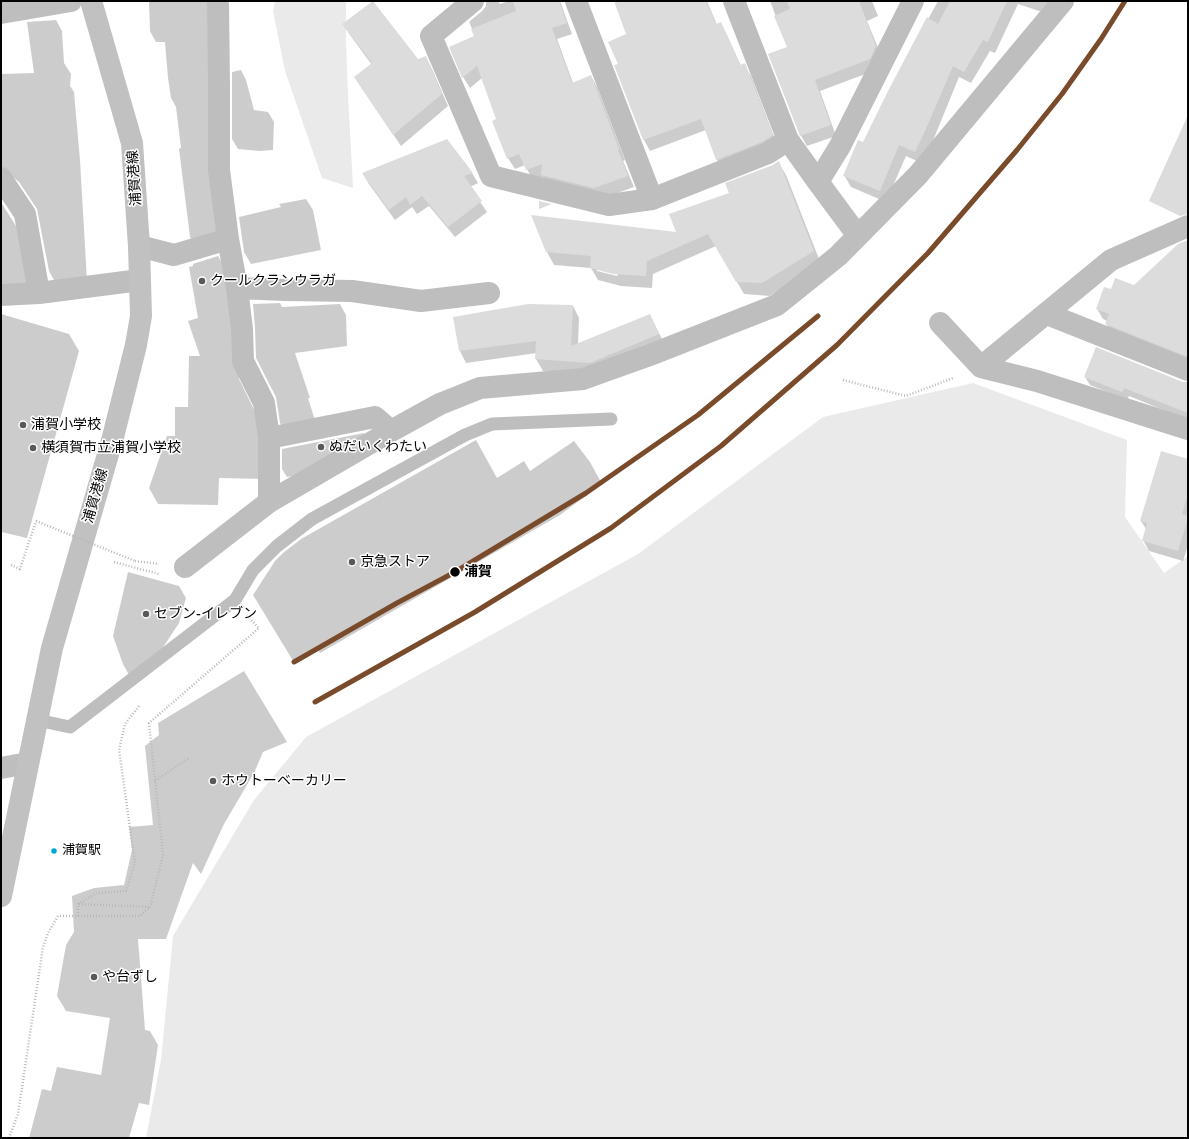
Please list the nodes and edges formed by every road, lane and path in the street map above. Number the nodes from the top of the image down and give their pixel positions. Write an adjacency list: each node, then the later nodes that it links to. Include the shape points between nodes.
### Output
1 (71, 1): 9 (street)
2 (91, 1): 17 (main road, 浦賀港線, via 132,143)
3 (218, 1): 16 (street, via 219,170)
4 (473, 1): 13 (street, via 431,36 491,176 609,206)
5 (576, 1): 13 (street)
6 (734, 1): 10 (street)
7 (1063, 1): 15 (street, via 918,175)
8 (905, 5): 12 (street, via 840,146)
9 (1, 13)
10 (788, 140): 12 (street); 13 (street, via 768,153)
11 (1, 178): 20 (street, via 25,214)
12 (818, 182): 15 (street)
13 (652, 199)
14 (1188, 226): 23 (street, via 1111,260)
15 (858, 236): 30 (street, via 838,256 777,306 583,379 480,388 440,404)
16 (228, 239): 17 (street, via 174,255); 19 (street)
17 (139, 246): 18 (main road, 浦賀港線)
18 (140, 280): 20 (street); 39 (main road, 浦賀港線, via 141,316 136,345 113,437 52,648)
19 (237, 288): 21 (street, via 352,291 421,301); 31 (street, via 243,361 264,403)
20 (39, 293): 22 (street)
21 (489, 293)
22 (1, 295)
23 (1047, 314): 25 (street); 26 (street)
24 (940, 324): 25 (street)
25 (981, 367): 27 (path, via 906,396); 29 (street, via 1036,381)
26 (1188, 370)
27 (843, 380)
28 (611, 419): 37 (lane, via 492,424 465,434 312,519 277,546 254,570)
29 (1188, 429)
30 (391, 431): 31 (street, via 375,418); 32 (street)
31 (269, 438): 32 (street)
32 (269, 502): 36 (street)
33 (135, 561): 35 (path, bridge, via 36,520 20,569)
34 (114, 562): 36 (path, via 168,576)
35 (11, 565)
36 (185, 567)
37 (235, 600): 39 (lane, via 70,727); 43 (path, via 259,628 149,723)
38 (143, 700): 45 (path, via 125,724 119,750 135,863 133,870 126,891 97,893)
39 (37, 720): 41 (main road, 浦賀港線)
40 (189, 758): 43 (path)
41 (28, 763): 42 (street); 44 (main road, 浦賀港線)
42 (1, 768)
43 (155, 781): 46 (path, via 163,855)
44 (1, 896)
45 (78, 904): 46 (path); 47 (path)
46 (150, 907): 47 (path, via 140,916)
47 (78, 916): 48 (path, via 58,916 43,947 18,1114)
48 (9, 1138)

